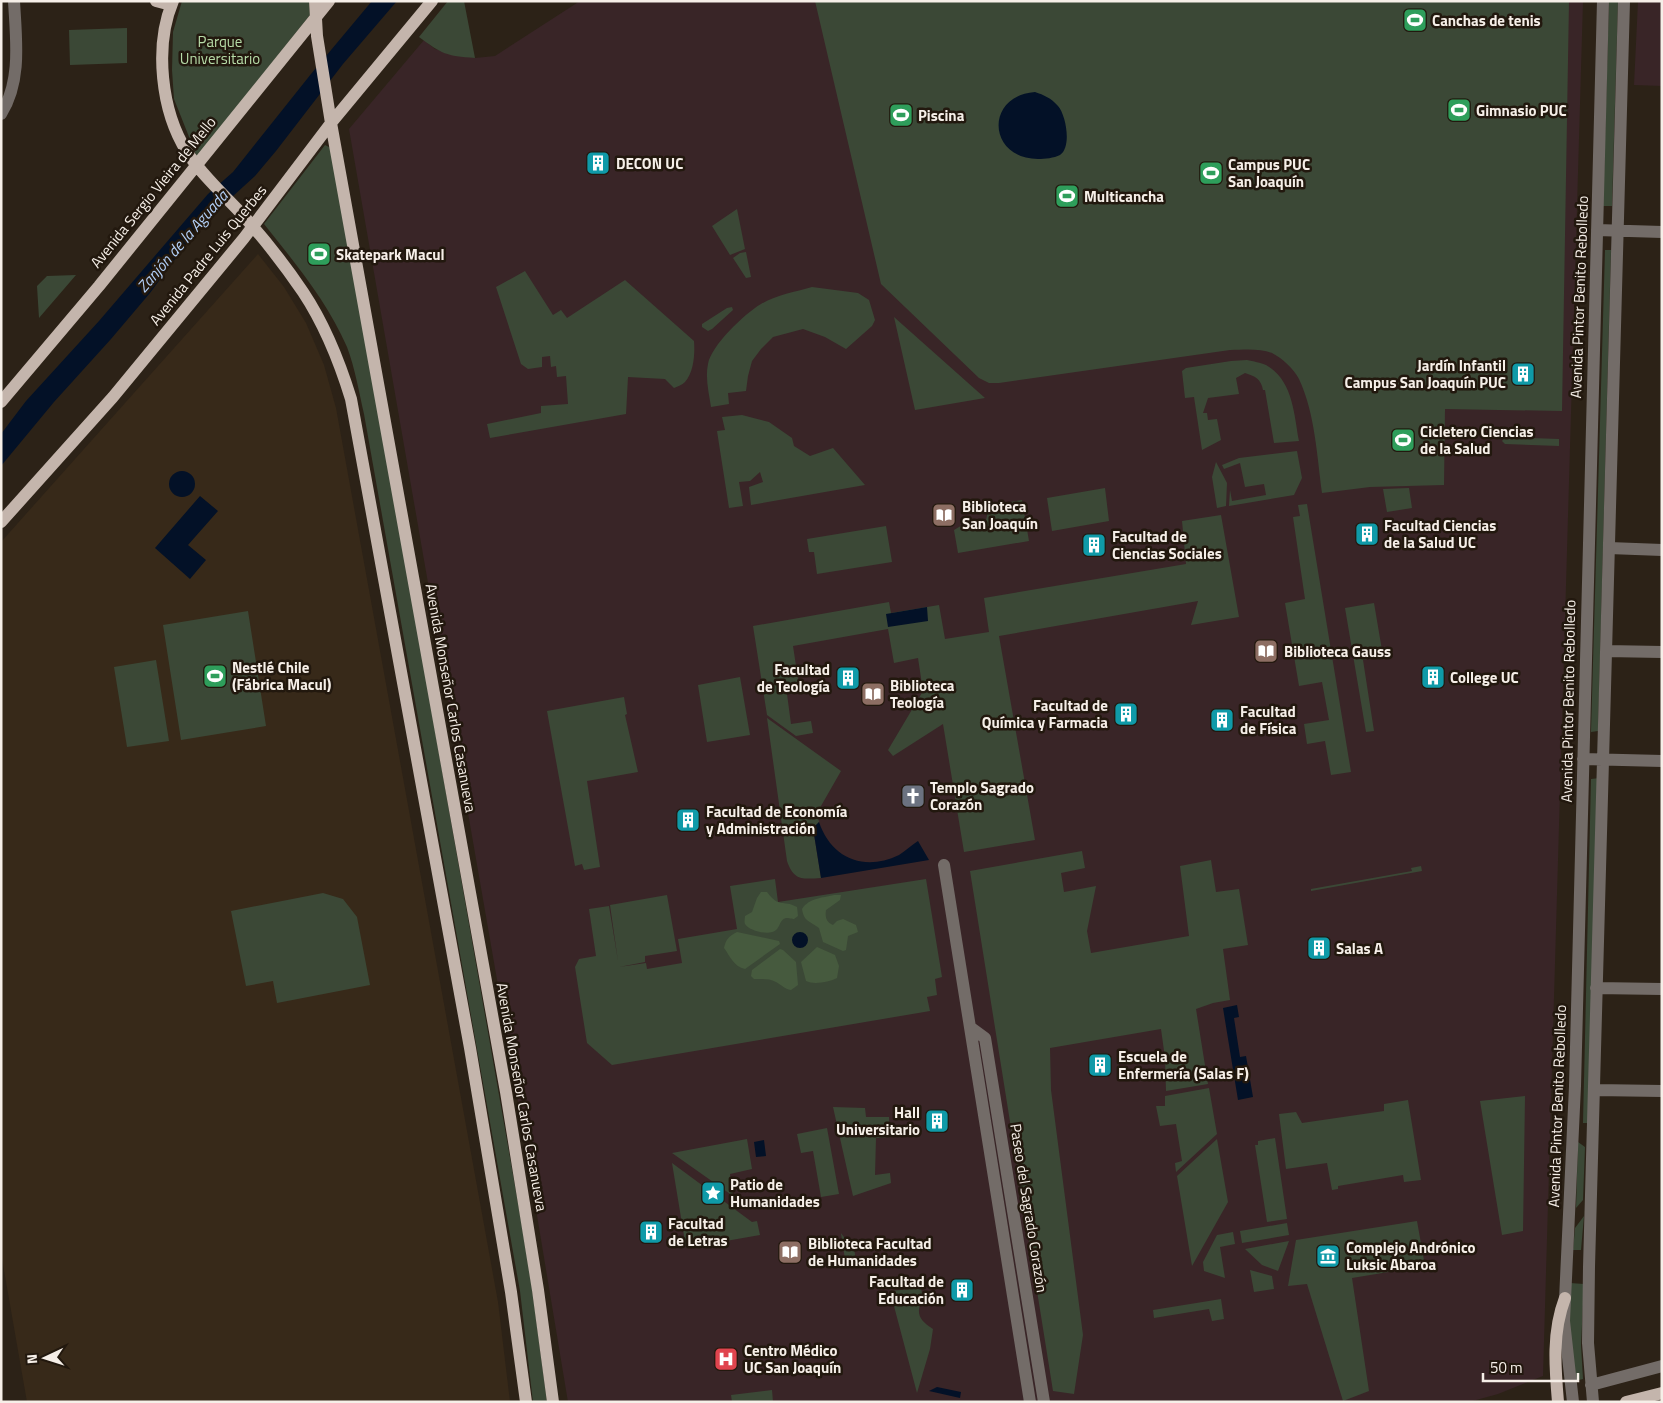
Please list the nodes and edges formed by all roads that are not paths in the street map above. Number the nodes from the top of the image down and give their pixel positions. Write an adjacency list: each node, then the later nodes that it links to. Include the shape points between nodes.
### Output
1 (14, 1): 10 (street, via 15,74 10,97)
2 (156, 1): 8 (main road)
3 (316, 1): 9 (main road, Avenida Monseñor Carlos Casanueva)
4 (329, 1): 9 (main road, Avenida Sergio Vieira de Mello)
5 (432, 1): 11 (main road, Avenida Padre Luis Querbes)
6 (1603, 1): 14 (street, Avenida Pintor Benito Rebolledo)
7 (1624, 1): 15 (street)
8 (172, 3): 12 (main road, via 163,53 165,91 175,128)
9 (316, 18): 11 (main road, Avenida Monseñor Carlos Casanueva); 12 (main road, Avenida Sergio Vieira de Mello)
10 (1, 114)
11 (331, 123): 13 (main road, Avenida Padre Luis Querbes); 39 (main road, Avenida Monseñor Carlos Casanueva, via 506,1092)
12 (196, 165): 13 (main road); 17 (main road, Avenida Sergio Vieira de Mello)
13 (252, 227): 18 (main road, Avenida Padre Luis Querbes, via 113,397); 38 (main road, via 303,292 324,326 340,362 351,399 471,1058 511,1292)
14 (1597, 230): 15 (street); 23 (street, Avenida Pintor Benito Rebolledo)
15 (1617, 230): 16 (street); 19 (street)
16 (1662, 232)
17 (1, 402)
18 (1, 522)
19 (1609, 548): 20 (street); 21 (street)
20 (1662, 550)
21 (1606, 651): 22 (street); 24 (street)
22 (1662, 652)
23 (1583, 759): 24 (street); 32 (street, Avenida Pintor Benito Rebolledo, via 1575,1095)
24 (1603, 760): 25 (street); 27 (street)
25 (1662, 761)
26 (944, 865): 29 (street, Paseo del Sagrado Corazón)
27 (1596, 988): 28 (street); 30 (street)
28 (1662, 990)
29 (970, 1027): 40 (street, Paseo del Sagrado Corazón); 41 (street, Paseo del Sagrado Corazón, via 985,1038)
30 (1595, 1090): 31 (street); 33 (street)
31 (1662, 1092)
32 (1567, 1267): 33 (street); 34 (street, Avenida Pintor Benito Rebolledo)
33 (1589, 1267): 36 (street)
34 (1564, 1298): 42 (main road, via 1556,1336); 43 (street, Avenida Pintor Benito Rebolledo)
35 (1662, 1366): 36 (street)
36 (1591, 1385): 44 (street)
37 (1662, 1393): 45 (main road)
38 (526, 1402)
39 (553, 1402)
40 (1030, 1402)
41 (1044, 1402)
42 (1558, 1402)
43 (1573, 1402)
44 (1592, 1402)
45 (1626, 1402)

